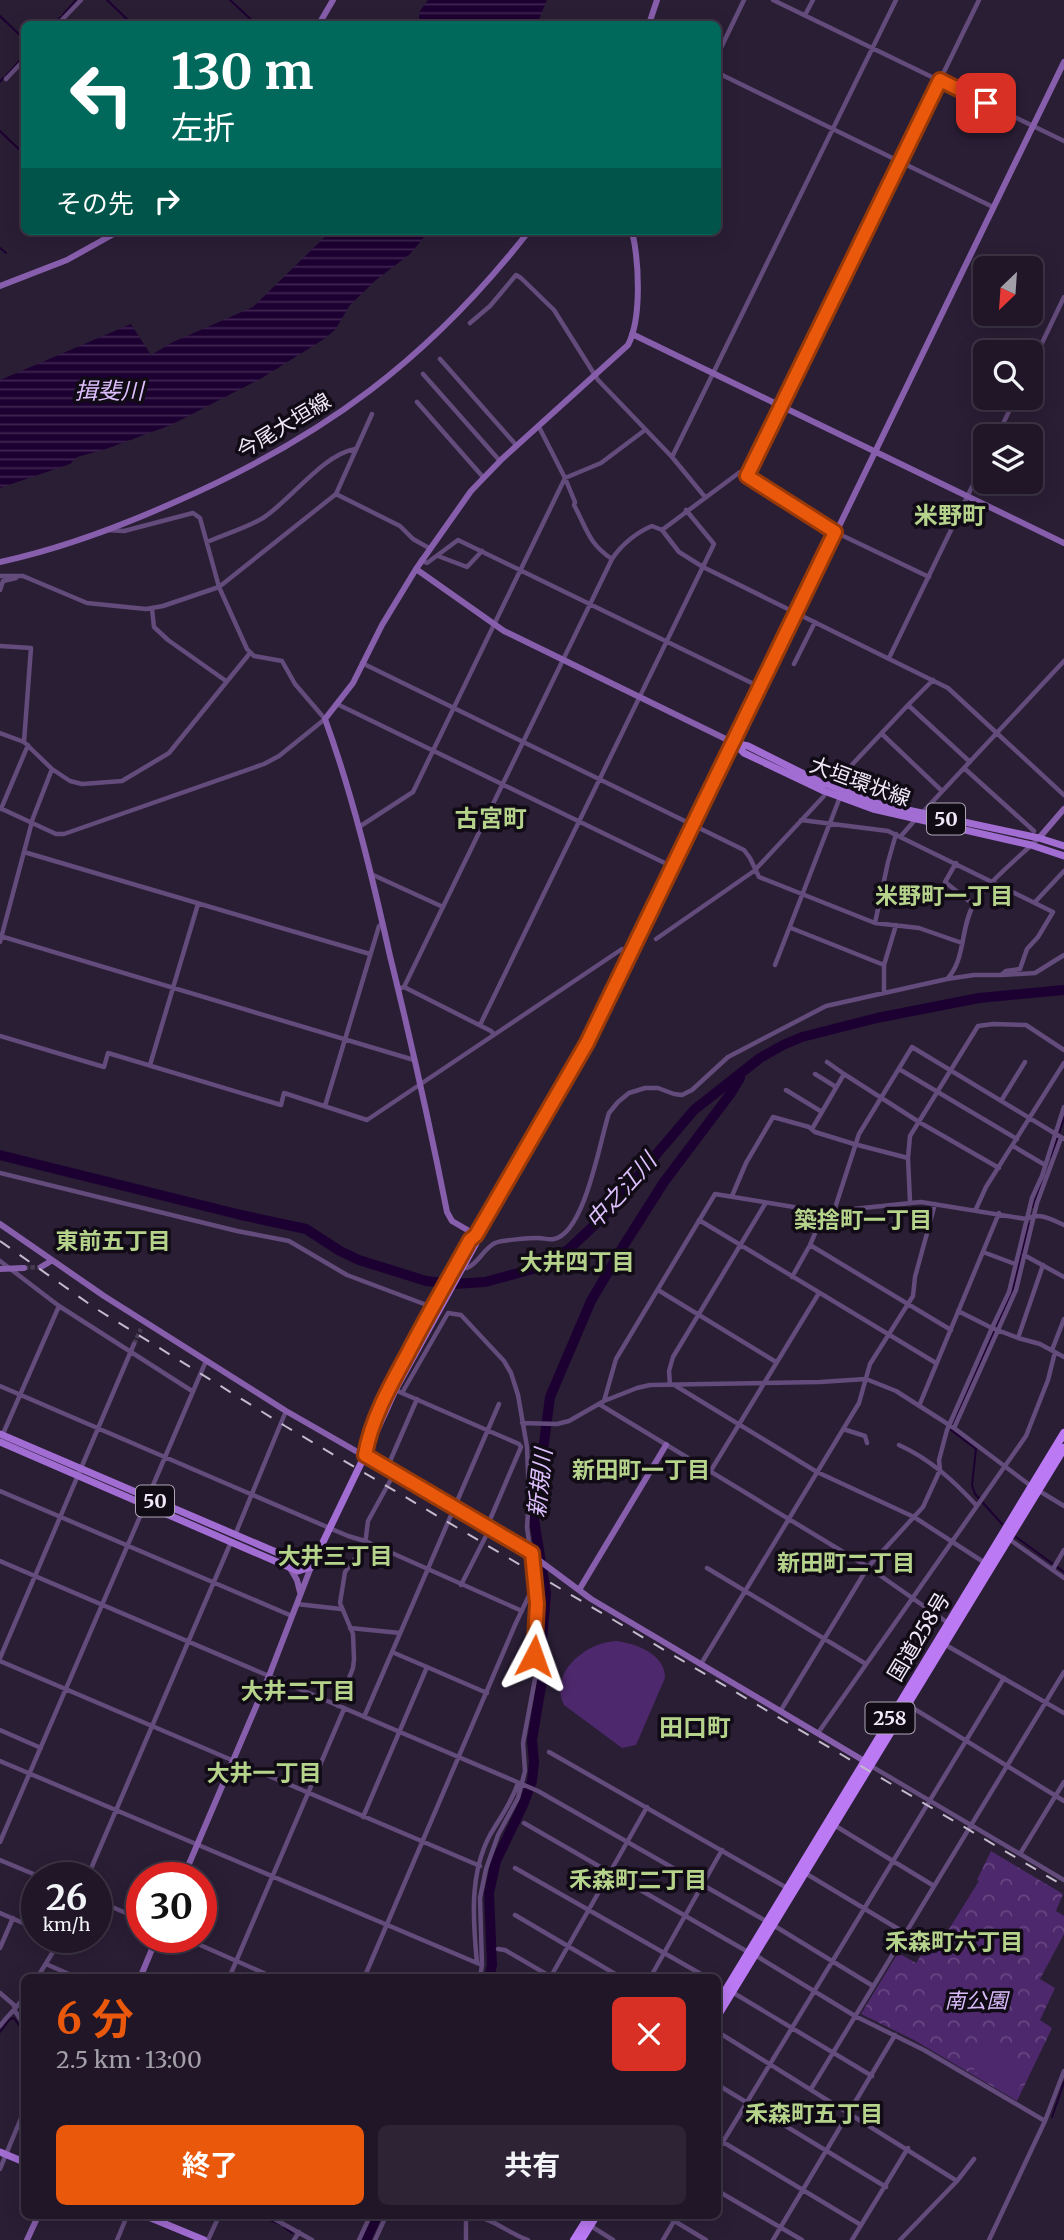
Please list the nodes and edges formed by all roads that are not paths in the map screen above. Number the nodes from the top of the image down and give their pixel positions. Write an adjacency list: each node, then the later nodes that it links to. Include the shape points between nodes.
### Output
1 (81, 0): 10 (street)
2 (333, 0): 11 (street)
3 (657, 0): 12 (street)
4 (744, 0): 13 (street)
5 (773, 0): 9 (street)
6 (813, 0): 9 (street)
7 (896, 0): 14 (street)
8 (979, 0): 19 (street)
9 (805, 15): 14 (street)
10 (61, 21)
11 (322, 21)
12 (650, 21)
13 (721, 48)
14 (873, 48): 19 (street); 21 (street)
15 (1064, 62): 20 (street)
16 (21, 63): 18 (street)
17 (721, 74): 21 (street)
18 (6, 79)
19 (940, 80): 20 (street); 23 (street)
20 (1032, 126): 22 (street); 24 (street)
21 (833, 129): 23 (street); 34 (street)
22 (1064, 141)
23 (900, 162): 24 (street); 38 (street)
24 (993, 207): 44 (street)
25 (111, 235): 28 (street, via 67,260)
26 (525, 235): 55 (street, 今尾大垣線, via 440,333 344,411 242,471)
27 (633, 235): 31 (street, via 638,269)
28 (0, 286)
29 (1064, 297): 32 (street)
30 (470, 323): 36 (street, via 516,275 554,310)
31 (632, 334): 34 (street); 36 (street, via 624,350)
32 (1043, 341)
33 (440, 359): 42 (street)
34 (715, 372): 38 (street); 45 (street)
35 (423, 374): 46 (street)
36 (596, 376): 40 (street); 41 (street)
37 (416, 402): 48 (street)
38 (782, 406): 44 (street); 47 (street)
39 (372, 414): 43 (street)
40 (539, 427): 42 (street); 49 (street)
41 (645, 430): 45 (street); 49 (street, via 601,463)
42 (517, 446): 46 (street)
43 (356, 449): 51 (street); 59 (street, via 347,450 316,472 263,518)
44 (874, 451): 52 (street); 57 (street)
45 (672, 457): 53 (street)
46 (500, 461): 48 (street)
47 (747, 476): 53 (street, via 736,472); 57 (street)
48 (483, 477): 60 (street)
49 (565, 478): 63 (street, via 583,527); 68 (street)
50 (973, 484): 52 (street)
51 (336, 494): 60 (street, via 400,526); 72 (street)
52 (967, 496): 58 (street); 71 (street)
53 (705, 497): 54 (street)
54 (686, 510): 56 (street); 66 (street, via 715,544)
55 (105, 530): 59 (street, via 124,531 192,513 200,518); 65 (street, 今尾大垣線)
56 (662, 530): 63 (street, via 652,526 642,530); 66 (street, via 679,552)
57 (835, 532): 71 (street); 76 (street)
58 (1062, 541)
59 (207, 542): 72 (street)
60 (429, 548): 64 (street)
61 (482, 551): 62 (street, via 458,540); 62 (street, via 467,567); 68 (street)
62 (438, 555): 64 (street, via 428,563)
63 (612, 559): 74 (street)
64 (421, 560): 67 (street)
65 (0, 562)
66 (703, 567): 76 (street); 79 (street)
67 (415, 569): 78 (street); 84 (street)
68 (520, 570): 74 (street); 78 (street)
69 (0, 576): 70 (street)
70 (23, 576): 73 (street, via 3,581); 75 (street, via 87,603)
71 (929, 577): 82 (street)
72 (219, 587): 75 (street); 81 (street)
73 (0, 590)
74 (591, 604): 79 (street); 83 (street)
75 (152, 608): 88 (street, via 154,627)
76 (796, 612): 77 (street); 89 (street)
77 (815, 622): 82 (street); 85 (street)
78 (493, 625): 83 (street); 93 (street)
79 (666, 641): 89 (street); 90 (street)
80 (0, 646): 100 (street, via 31,648)
81 (250, 653): 88 (street); 94 (street, via 282,662)
82 (889, 658): 87 (street)
83 (563, 660): 90 (street); 98 (street)
84 (362, 663): 91 (street); 93 (street)
85 (794, 664)
86 (1063, 665): 97 (street)
87 (932, 679): 92 (street); 97 (street)
88 (226, 681): 104 (street, via 169,754 132,777 82,784)
89 (760, 687): 99 (street)
90 (639, 697): 99 (street); 105 (street)
91 (337, 704): 94 (street); 101 (street)
92 (908, 705): 96 (street); 102 (street)
93 (455, 709): 98 (street); 101 (street)
94 (325, 719): 116 (street, via 279,756 236,775 64,834); 119 (street)
95 (0, 733): 100 (street)
96 (881, 734): 107 (street); 108 (street)
97 (997, 734): 102 (street); 109 (street)
98 (524, 742): 105 (street); 106 (street)
99 (734, 743): 107 (main road, 大垣環状線 / 50, via 748,746); 118 (main road)
100 (26, 744): 104 (street); 111 (street)
101 (434, 750): 106 (street); 119 (street, via 413,792)
102 (970, 762): 103 (street)
103 (964, 768): 108 (street); 121 (street)
104 (52, 769): 116 (street)
105 (599, 779): 115 (street); 118 (street)
106 (503, 783): 115 (street); 136 (street)
107 (827, 790): 110 (main road, 大垣環状線 / 50); 113 (main road, 大垣環状線 / 50); 114 (street)
108 (942, 791): 113 (street)
109 (1064, 795)
110 (840, 797): 113 (main road, 大垣環状線 / 50); 117 (street)
111 (0, 809): 116 (street)
112 (1064, 809): 121 (street)
113 (918, 817): 120 (street); 121 (main road, 大垣環状線 / 50); 122 (main road, 大垣環状線 / 50)
114 (801, 820): 117 (street); 128 (street)
115 (578, 821): 127 (street); 154 (street)
116 (31, 824): 124 (street)
117 (830, 824): 120 (street); 132 (street)
118 (694, 825): 127 (main road); 128 (street, via 744,850)
119 (358, 828): 130 (street)
120 (899, 835): 126 (street); 138 (street, via 888,862)
121 (1037, 835): 122 (street); 123 (main road, 大垣環状線 / 50)
122 (1031, 845): 125 (main road, 大垣環状線 / 50); 131 (street)
123 (1064, 846)
124 (24, 852): 134 (street); 141 (street)
125 (1064, 856)
126 (956, 863): 131 (street); 135 (street, via 945,882)
127 (673, 867): 201 (main road, via 587,1043)
128 (754, 869): 132 (street, via 758,877); 142 (street)
129 (1064, 871): 133 (street)
130 (371, 874): 136 (street); 137 (street)
131 (995, 882): 133 (street); 135 (street)
132 (803, 895): 138 (street); 140 (street)
133 (1035, 902): 149 (street, via 1053,912 1027,949 1022,968)
134 (198, 904): 145 (street); 151 (street)
135 (974, 905): 143 (street)
136 (443, 907): 152 (street)
137 (383, 923): 145 (street); 152 (street)
138 (875, 923): 139 (street)
139 (896, 925): 143 (street); 148 (street)
140 (790, 928): 147 (street); 148 (street)
141 (1, 938): 151 (street)
142 (656, 939)
143 (961, 943): 150 (street, via 955,971)
144 (622, 949): 155 (street)
145 (370, 954): 157 (street)
146 (1064, 955): 149 (street, via 1035,973)
147 (775, 965)
148 (884, 965): 153 (street)
149 (1001, 975): 150 (street)
150 (947, 979): 153 (street)
151 (172, 988): 157 (street); 163 (street)
152 (401, 988): 154 (street); 159 (street)
153 (884, 992): 214 (street, via 804,1016 728,1057 682,1095 657,1088 629,1093 609,1113 579,1214 564,1234 556,1239 498,1241 473,1266)
154 (480, 1025): 155 (street)
155 (494, 1034): 168 (street)
156 (0, 1036): 163 (street, via 104,1067 108,1054)
157 (345, 1040): 159 (street); 174 (street)
158 (1064, 1050): 165 (street, via 1026,1026 978,1026)
159 (415, 1060): 168 (street)
160 (827, 1062): 167 (street)
161 (1025, 1062): 173 (street)
162 (1064, 1063): 177 (street)
163 (150, 1065): 174 (street, via 281,1105 284,1093)
164 (899, 1069): 165 (street, via 912,1046); 171 (street); 172 (street)
165 (951, 1071): 171 (street); 173 (street)
166 (815, 1074): 169 (street)
167 (844, 1074): 169 (street); 172 (street)
168 (421, 1085): 174 (street, via 367,1120); 201 (street, via 449,1217)
169 (836, 1087): 176 (street)
170 (786, 1090): 176 (street)
171 (937, 1092): 178 (street); 181 (street)
172 (882, 1097): 178 (street); 182 (street)
173 (1001, 1101): 177 (street)
174 (326, 1106)
175 (1064, 1107): 180 (street)
176 (822, 1112): 179 (street)
177 (1030, 1119): 180 (street); 181 (street)
178 (919, 1122): 184 (street, via 910,1136); 186 (street)
179 (812, 1129): 182 (street); 188 (street, via 774,1117)
180 (1059, 1137): 185 (street); 196 (street)
181 (1017, 1139): 183 (street)
182 (854, 1144): 184 (street); 194 (street)
183 (1013, 1146): 185 (street); 186 (street)
184 (908, 1158): 189 (street)
185 (1045, 1166): 197 (street)
186 (999, 1168): 192 (street)
187 (0, 1173): 220 (street, via 289,1241 346,1275)
188 (732, 1196): 190 (street); 198 (street, via 715,1194)
189 (910, 1202): 191 (street); 194 (street)
190 (765, 1204): 193 (street); 202 (street)
191 (935, 1204): 192 (street); 219 (street)
192 (976, 1209): 195 (street)
193 (824, 1212): 194 (street); 203 (street)
194 (834, 1212)
195 (999, 1213): 197 (street); 204 (street)
196 (1035, 1214): 197 (street); 200 (street); 205 (street)
197 (1027, 1219): 208 (street)
198 (699, 1220): 202 (street); 217 (street)
199 (0, 1224): 207 (street)
200 (1064, 1226)
201 (476, 1235): 214 (main road)
202 (740, 1245): 215 (street); 223 (street)
203 (810, 1245): 215 (street); 219 (street)
204 (983, 1252): 208 (street); 222 (street)
205 (1024, 1255): 208 (street); 209 (street)
206 (0, 1261): 213 (street)
207 (51, 1261): 210 (street); 233 (street, via 143,1326)
208 (1018, 1265): 225 (street, via 1016,1290)
209 (1044, 1265): 216 (street); 228 (street)
210 (41, 1267)
211 (24, 1268): 213 (street)
212 (0, 1269): 213 (street)
213 (10, 1269): 221 (street)
214 (459, 1269): 220 (main road)
215 (792, 1277): 218 (street)
216 (1064, 1277)
217 (657, 1290): 223 (street); 244 (street, via 616,1359)
218 (819, 1293): 227 (street); 234 (street)
219 (908, 1304): 226 (street); 227 (street)
220 (436, 1305): 241 (main road); 261 (main road, via 389,1388)
221 (59, 1306): 230 (street); 242 (street)
222 (958, 1311): 225 (street); 226 (street)
223 (698, 1314): 234 (street); 238 (street, via 673,1357 669,1371)
224 (1064, 1319): 231 (street)
225 (995, 1329): 228 (street); 250 (street)
226 (950, 1330): 235 (street)
227 (889, 1336): 235 (street); 236 (street, via 870,1364)
228 (1018, 1338): 231 (street)
229 (134, 1344): 230 (street)
230 (131, 1351): 240 (street); 251 (street)
231 (1054, 1351): 232 (street); 263 (street, via 1026,1436)
232 (1064, 1357)
233 (206, 1361): 240 (street); 247 (street)
234 (776, 1362): 237 (street)
235 (936, 1363): 246 (street)
236 (866, 1379): 237 (street); 246 (street); 253 (street, via 859,1403)
237 (764, 1382): 238 (street); 249 (street)
238 (673, 1385): 244 (street, via 637,1388); 249 (street)
239 (0, 1386): 242 (street)
240 (191, 1391): 262 (street)
241 (399, 1391): 243 (street); 248 (street, via 452,1312 461,1315 504,1361 518,1395); 261 (main road)
242 (20, 1394): 251 (street); 255 (street)
243 (417, 1399): 252 (street); 265 (street)
244 (602, 1402): 248 (street, via 569,1421); 257 (street)
245 (499, 1404): 252 (street)
246 (919, 1406): 250 (street)
247 (286, 1411): 261 (street); 273 (street)
248 (522, 1423): 259 (street)
249 (739, 1424): 268 (street); 269 (street)
250 (952, 1427): 263 (street); 266 (street, via 942,1448)
251 (98, 1428): 262 (street); 264 (street)
252 (488, 1429): 259 (street); 277 (street)
253 (843, 1429): 256 (street, via 865,1436); 269 (street)
254 (1064, 1433): 271 (highway, 国道258号 / 258)
255 (1, 1438): 264 (main road, 50); 270 (main road, 50)
256 (867, 1443)
257 (666, 1445): 268 (street); 303 (street)
258 (899, 1446): 266 (street)
259 (524, 1447): 282 (street); 289 (street, via 527,1527)
260 (1064, 1448): 271 (highway, 国道258号 / 258)
261 (365, 1455): 265 (street); 281 (main road)
262 (165, 1457): 273 (street); 274 (street)
263 (1006, 1465): 271 (street); 275 (street)
264 (81, 1468): 270 (street); 274 (main road, 50)
265 (387, 1468): 267 (street)
266 (940, 1470): 275 (street); 279 (street)
267 (395, 1472): 277 (street); 285 (street, via 371,1514)
268 (710, 1472): 280 (street)
269 (817, 1472): 279 (street); 280 (street)
270 (77, 1477): 274 (main road, 50); 278 (street)
271 (1035, 1488): 276 (street); 284 (highway, 国道258号 / 258); 291 (highway, 国道258号 / 258)
272 (0, 1491): 278 (street)
273 (252, 1493): 281 (street); 283 (street)
274 (146, 1501): 283 (main road, 50); 287 (street)
275 (977, 1506): 286 (street)
276 (1064, 1506)
277 (455, 1507): 282 (street); 297 (street)
278 (60, 1517): 287 (street); 298 (street)
279 (914, 1517): 286 (street); 293 (street)
280 (789, 1519): 293 (street); 304 (street)
281 (328, 1527): 285 (street); 292 (main road)
282 (488, 1527): 289 (street); 301 (street)
283 (233, 1538): 292 (main road, 50); 294 (main road, 50); 300 (street)
284 (1009, 1539): 296 (street); 312 (highway, 国道258号 / 258)
285 (365, 1541): 297 (street); 309 (street, via 345,1572)
286 (953, 1543): 291 (street); 306 (street)
287 (127, 1545): 300 (street); 308 (street)
288 (1064, 1550): 296 (street)
289 (535, 1555): 302 (street); 303 (street)
290 (0, 1561): 298 (street)
291 (985, 1563): 312 (highway, 国道258号 / 258)
292 (311, 1567): 294 (main road, 50); 305 (street)
293 (868, 1567): 306 (street); 315 (street)
294 (290, 1568): 305 (street)
295 (708, 1568): 304 (street)
296 (1053, 1569): 299 (street)
297 (427, 1570): 301 (street); 314 (street)
298 (35, 1576): 308 (street); 319 (street)
299 (1064, 1578)
300 (214, 1583): 311 (street); 316 (street)
301 (461, 1585): 310 (street)
302 (534, 1586): 310 (street); 349 (street, via 535,1679 524,1728)
303 (579, 1590): 320 (street)
304 (744, 1591): 315 (street); 320 (street)
305 (301, 1594): 307 (street)
306 (914, 1598): 312 (street); 321 (street)
307 (297, 1604): 309 (street); 311 (street)
308 (102, 1605): 316 (street); 326 (street)
309 (341, 1609): 313 (street)
310 (522, 1611): 327 (street)
311 (293, 1616): 324 (street)
312 (951, 1625): 317 (highway, 国道258号 / 258); 345 (highway, 国道258号 / 258)
313 (350, 1628): 314 (street); 330 (street, via 353,1668)
314 (400, 1633): 318 (street)
315 (824, 1639): 321 (street); 332 (street)
316 (188, 1642): 324 (street); 335 (street)
317 (944, 1644): 325 (street); 329 (highway, 国道258号 / 258)
318 (392, 1652): 322 (street); 334 (street)
319 (0, 1660): 326 (street)
320 (701, 1664): 332 (street)
321 (866, 1664): 338 (street)
322 (427, 1667): 327 (street); 337 (street)
323 (1064, 1672): 328 (street)
324 (269, 1676): 330 (street); 343 (street)
325 (1004, 1678): 328 (street); 339 (street)
326 (66, 1688): 335 (street); 340 (street)
327 (486, 1693): 342 (street)
328 (1046, 1702): 333 (street); 346 (street)
329 (907, 1705): 339 (street); 345 (highway, 国道258号 / 258)
330 (338, 1706): 331 (street)
331 (344, 1709): 334 (street); 350 (street)
332 (781, 1710): 338 (street)
333 (1064, 1713)
334 (364, 1717): 337 (street)
335 (153, 1726): 343 (street); 355 (street)
336 (0, 1730): 340 (street)
337 (399, 1732): 342 (street); 356 (street)
338 (818, 1733): 345 (street)
339 (966, 1741): 346 (street); 352 (street)
340 (41, 1748): 347 (street)
341 (548, 1752): 354 (street)
342 (459, 1758): 349 (street); 361 (street)
343 (233, 1760): 350 (street); 363 (street)
344 (0, 1761): 347 (street)
345 (867, 1763): 352 (street); 358 (highway, 国道258号 / 258); 379 (highway, 国道258号 / 258)
346 (1007, 1766): 351 (street); 359 (street)
347 (30, 1774): 355 (street); 360 (street)
348 (1064, 1782): 351 (street)
349 (522, 1784): 362 (street); 370 (street, via 491,1834); 401 (street, via 486,1869 480,1898)
350 (308, 1793): 356 (street); 375 (street)
351 (1056, 1796): 353 (street); 365 (street)
352 (929, 1801): 359 (street); 367 (street)
353 (1064, 1801)
354 (647, 1807): 362 (street); 364 (street)
355 (116, 1810): 363 (street); 368 (street)
356 (363, 1817): 361 (street)
357 (524, 1823): 373 (street)
358 (834, 1825): 367 (street); 374 (highway, 国道258号 / 258)
359 (971, 1826): 365 (street); 378 (street)
360 (0, 1842)
361 (422, 1842): 370 (street); 388 (street)
362 (627, 1842): 373 (street); 377 (street)
363 (197, 1844): 369 (street); 375 (street)
364 (722, 1850): 377 (street); 379 (street)
365 (1020, 1854): 376 (street)
366 (0, 1860): 372 (street)
367 (893, 1861): 378 (street); 381 (street)
368 (94, 1862)
369 (190, 1862)
370 (480, 1866): 401 (street, via 473,1910)
371 (515, 1868): 380 (street)
372 (21, 1869)
373 (610, 1872): 380 (street); 384 (street)
374 (805, 1873): 381 (street); 387 (highway, 国道258号 / 258)
375 (271, 1877): 388 (street); 398 (street)
376 (1064, 1880)
377 (702, 1886): 384 (street); 387 (street)
378 (934, 1886): 389 (street)
379 (787, 1888): 387 (highway, 国道258号 / 258)
380 (588, 1909): 390 (street); 393 (street)
381 (864, 1909): 389 (street); 399 (street)
382 (0, 1913): 385 (street)
383 (515, 1915): 390 (street)
384 (686, 1915): 393 (street); 397 (street)
385 (13, 1919): 386 (street); 391 (street)
386 (21, 1922)
387 (770, 1924): 397 (highway, 国道258号 / 258); 399 (street)
388 (386, 1926): 401 (street); 407 (street)
389 (905, 1933): 414 (street)
390 (567, 1946): 410 (street); 411 (street)
391 (0, 1948)
392 (498, 1949): 409 (street)
393 (664, 1952): 412 (street); 413 (street)
394 (52, 1953): 400 (street)
395 (150, 1953): 404 (street)
396 (217, 1953): 398 (street)
397 (752, 1953): 415 (highway, 国道258号 / 258); 416 (street)
398 (236, 1961): 405 (street); 406 (street)
399 (832, 1961): 414 (street); 416 (street)
400 (46, 1964): 402 (street); 403 (street)
401 (479, 1964): 408 (street)
402 (40, 1974)
403 (69, 1974)
404 (142, 1974)
405 (231, 1974)
406 (266, 1974)
407 (366, 1974)
408 (480, 1974)
409 (546, 1974)
410 (553, 1974)
411 (615, 1974)
412 (652, 1974)
413 (701, 1974)
414 (873, 1986): 422 (street)
415 (727, 1989): 418 (highway, 国道258号 / 258); 420 (highway, 国道258号 / 258); 425 (street)
416 (814, 1991): 422 (street); 425 (street)
417 (0, 1993): 421 (street, via 14,2004)
418 (721, 1998)
419 (21, 2006): 421 (street)
420 (721, 2006)
421 (15, 2011): 423 (street); 424 (street)
422 (855, 2016): 427 (street); 428 (street)
423 (21, 2020)
424 (0, 2026)
425 (791, 2027): 428 (street); 429 (street)
426 (721, 2034): 429 (street)
427 (895, 2035): 431 (street); 437 (street)
428 (833, 2052): 431 (street); 433 (street)
429 (770, 2064): 433 (street); 434 (street)
430 (1064, 2071): 437 (street)
431 (872, 2076): 435 (street)
432 (721, 2087): 434 (street)
433 (811, 2089): 435 (street)
434 (747, 2103): 438 (street); 441 (street)
435 (850, 2112): 440 (street); 441 (street)
436 (21, 2117): 442 (street)
437 (1045, 2121): 485 (street)
438 (721, 2139)
439 (721, 2141): 448 (street)
440 (908, 2148): 446 (street); 447 (street)
441 (826, 2152): 447 (street); 448 (street)
442 (3, 2153): 444 (main road); 445 (street)
443 (974, 2159): 446 (street)
444 (21, 2161)
445 (0, 2169)
446 (957, 2181): 484 (street)
447 (886, 2187): 464 (street)
448 (802, 2190): 464 (street); 465 (street)
449 (721, 2193): 465 (street)
450 (37, 2219): 467 (street)
451 (126, 2219): 468 (street)
452 (154, 2219): 469 (main road)
453 (217, 2219): 469 (street)
454 (275, 2219): 466 (street)
455 (369, 2219): 472 (street)
456 (385, 2219): 473 (street)
457 (468, 2219): 474 (street)
458 (487, 2219): 475 (street)
459 (589, 2219): 476 (highway)
460 (590, 2219): 477 (highway)
461 (591, 2219): 478 (street)
462 (675, 2219): 479 (street)
463 (677, 2219): 480 (street)
464 (861, 2225): 483 (street)
465 (779, 2228): 481 (street); 482 (street)
466 (299, 2232): 470 (street); 471 (street)
467 (27, 2240)
468 (117, 2240)
469 (206, 2240)
470 (294, 2240)
471 (312, 2240)
472 (359, 2240)
473 (375, 2240)
474 (466, 2240)
475 (528, 2240)
476 (574, 2240)
477 (581, 2240)
478 (613, 2240)
479 (663, 2240)
480 (706, 2240)
481 (772, 2240)
482 (802, 2240)
483 (852, 2240)
484 (900, 2240)
485 (989, 2240)

